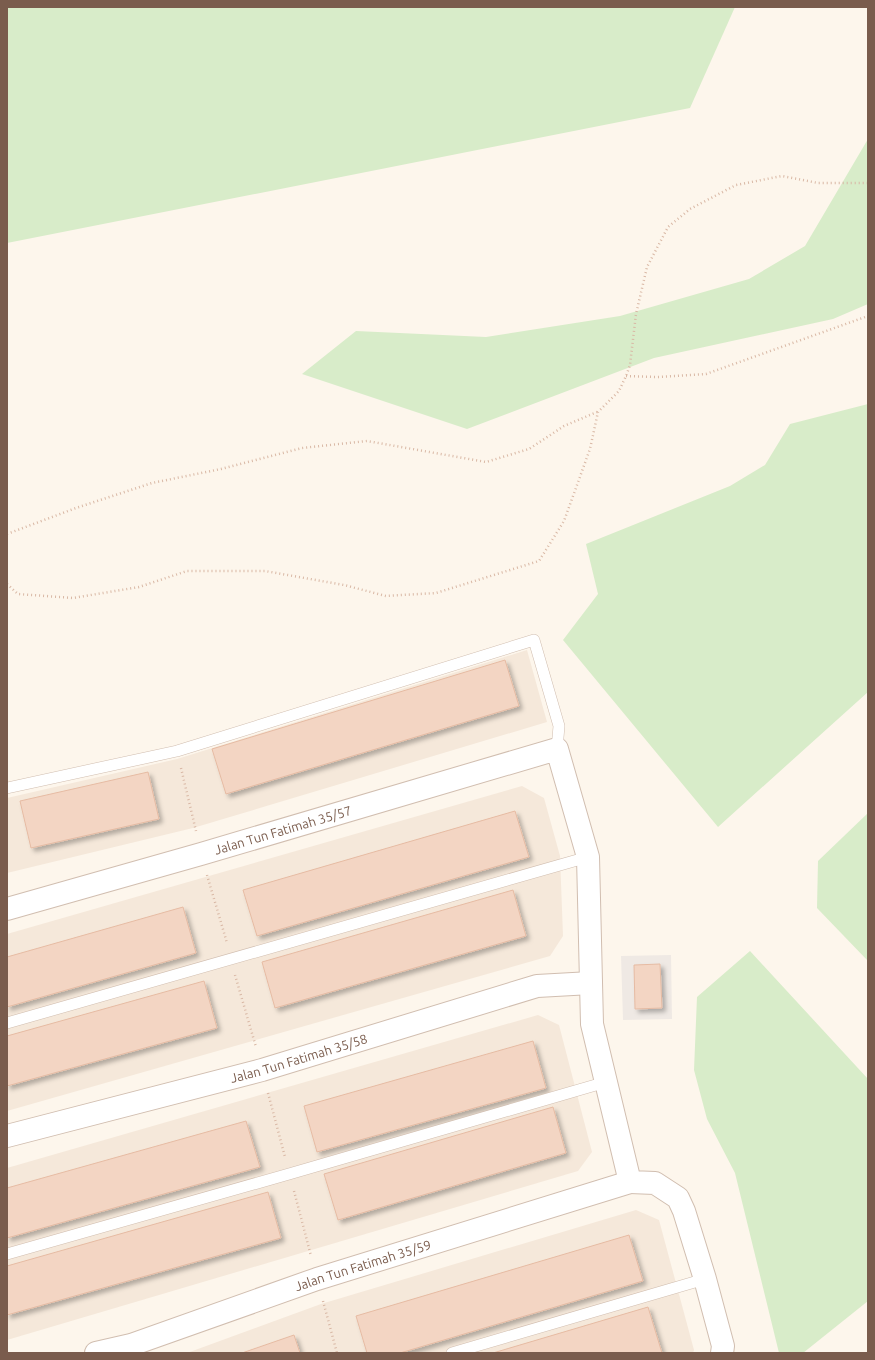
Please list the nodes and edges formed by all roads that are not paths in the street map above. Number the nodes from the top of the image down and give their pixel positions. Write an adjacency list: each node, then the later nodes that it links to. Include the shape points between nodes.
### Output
1 (557, 749): 2 (lane, via 560,726 534,640 177,751); 3 (street); 4 (street, Jalan Tun Fatimah 35/57)
2 (7, 788)
3 (588, 857): 5 (street); 6 (lane)
4 (7, 909)
5 (591, 983): 7 (street, via 592,1024); 8 (street, Jalan Tun Fatimah 35/58, via 537,986 262,1070)
6 (7, 1023)
7 (606, 1082): 9 (street); 10 (lane)
8 (7, 1136)
9 (630, 1182): 11 (street, Jalan Tun Fatimah 35/59, via 655,1183 678,1198); 12 (street, Jalan Tun Fatimah 35/59, via 317,1279 131,1345)
10 (7, 1254)
11 (705, 1279): 13 (lane); 14 (street, Jalan Tun Fatimah 35/59, via 723,1346)
12 (96, 1353)
13 (452, 1353)
14 (722, 1353)

